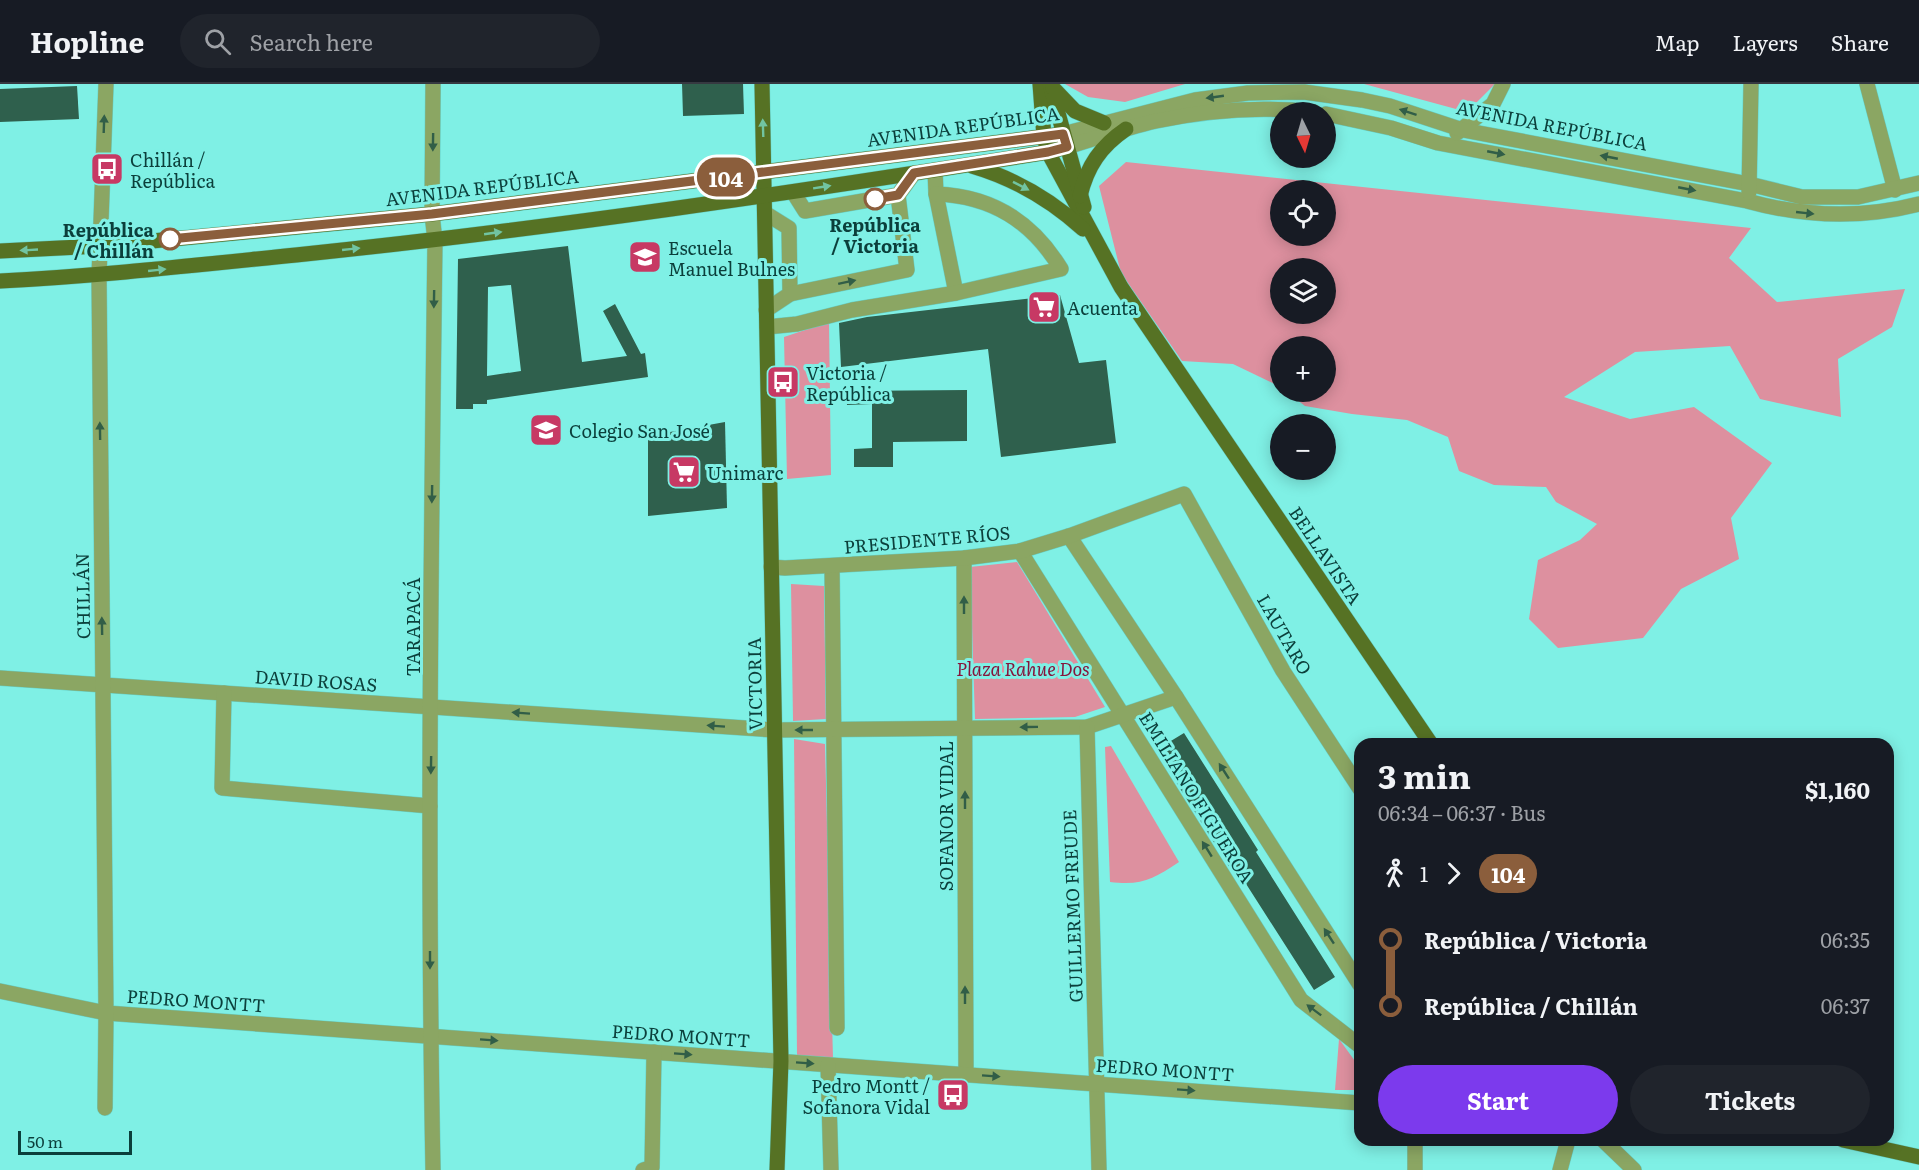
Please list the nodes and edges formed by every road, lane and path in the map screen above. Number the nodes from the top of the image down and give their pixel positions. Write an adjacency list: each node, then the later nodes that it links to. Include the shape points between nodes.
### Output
1 (106, 84): 38 (street, CHILLÁN, one-way to 1)
2 (433, 84): 34 (street, TARAPACÁ, one-way to 34)
3 (762, 84): 20 (main road, VICTORIA, one-way to 3)
4 (1040, 84): 14 (main road, BELLAVISTA)
5 (1050, 84): 11 (main road, via 1076,111); 15 (main road, BELLAVISTA)
6 (1503, 84): 13 (street, via 1493,104)
7 (1751, 84): 23 (street)
8 (1867, 84): 24 (street)
9 (1270, 109): 12 (street, AVENIDA REPÚBLICA, via 1213,112)
10 (1336, 116): 16 (street, AVENIDA REPÚBLICA)
11 (1104, 123): 13 (street, AVENIDA REPÚBLICA, one-way to 11, via 1362,100 1284,92 1204,98); 15 (street, AVENIDA REPÚBLICA)
12 (1126, 129): 15 (street, AVENIDA REPÚBLICA); 29 (main road, via 1096,155)
13 (1463, 130): 16 (street); 23 (street, AVENIDA REPÚBLICA, one-way to 13)
14 (1044, 136): 15 (main road, AVENIDA REPÚBLICA); 17 (main road, BELLAVISTA); 20 (main road, AVENIDA REPÚBLICA)
15 (1065, 140): 17 (main road, AVENIDA REPÚBLICA); 29 (main road, BELLAVISTA)
16 (1438, 143): 30 (street, AVENIDA REPÚBLICA, one-way to 30)
17 (1048, 152): 18 (main road, AVENIDA REPÚBLICA); 36 (main road, BELLAVISTA)
18 (966, 165): 19 (main road, AVENIDA REPÚBLICA); 36 (main road, one-way to 36, via 1037,194)
19 (935, 170): 21 (main road, AVENIDA REPÚBLICA); 26 (street)
20 (764, 172): 28 (main road, VICTORIA); 34 (main road, AVENIDA REPÚBLICA)
21 (914, 173): 25 (main road, AVENIDA REPÚBLICA, one-way to 21); 27 (street)
22 (1919, 183): 24 (street, AVENIDA REPÚBLICA)
23 (1749, 184): 24 (street, AVENIDA REPÚBLICA, via 1784,194 1820,198 1858,197); 30 (street)
24 (1894, 190)
25 (793, 192): 28 (main road, AVENIDA REPÚBLICA); 32 (street)
26 (936, 194): 42 (street); 42 (street, via 969,198 1008,214 1042,241 1061,269)
27 (898, 195): 32 (street); 43 (street, one-way to 27, via 906,270)
28 (765, 196): 33 (main road, VICTORIA); 37 (main road, AVENIDA REPÚBLICA, one-way to 28)
29 (1080, 196): 36 (main road, BELLAVISTA)
30 (1748, 201): 31 (street, AVENIDA REPÚBLICA, one-way to 31, via 1794,212 1839,215 1880,213)
31 (1919, 204)
32 (805, 211): 35 (street)
33 (765, 213): 35 (street); 44 (main road, VICTORIA)
34 (432, 214): 37 (street, TARAPACÁ); 38 (main road, AVENIDA REPÚBLICA)
35 (789, 228): 43 (street)
36 (1092, 236): 62 (main road, BELLAVISTA, via 1121,287)
37 (435, 241): 40 (main road, AVENIDA REPÚBLICA, one-way to 37); 56 (street, TARAPACÁ, one-way to 56)
38 (100, 246): 39 (main road, AVENIDA REPÚBLICA, one-way to 39); 40 (street, CHILLÁN)
39 (0, 252)
40 (99, 276): 41 (main road, AVENIDA REPÚBLICA); 53 (street, CHILLÁN, one-way to 40)
41 (0, 281)
42 (956, 293): 45 (street)
43 (790, 294): 44 (street)
44 (766, 310): 45 (main road, VICTORIA)
45 (767, 327): 51 (main road, VICTORIA)
46 (1184, 494): 47 (street, PRESIDENTE RÍOS); 63 (street, LAUTARO, via 1283,671)
47 (1069, 536): 48 (street, PRESIDENTE RÍOS); 55 (street, EMILIANO FIGUEROA)
48 (1020, 551): 49 (street, PRESIDENTE RÍOS); 57 (street, EMILIANO FIGUEROA)
49 (964, 558): 50 (street, PRESIDENTE RÍOS); 59 (street, SOFANOR VIDAL, one-way to 49)
50 (832, 566): 51 (street, PRESIDENTE RÍOS); 61 (street)
51 (771, 567): 60 (main road, VICTORIA)
52 (0, 678): 53 (street, DAVID ROSAS)
53 (102, 684): 54 (street, DAVID ROSAS); 67 (street, CHILLÁN)
54 (224, 693): 56 (street, DAVID ROSAS); 64 (street, via 222,788)
55 (1176, 697): 57 (street, DAVID ROSAS); 65 (street, EMILIANO FIGUEROA, one-way to 55)
56 (431, 707): 60 (street, DAVID ROSAS, one-way to 56); 64 (street, TARAPACÁ, one-way to 64)
57 (1124, 715): 58 (street, DAVID ROSAS); 70 (street, EMILIANO FIGUEROA, one-way to 57, via 1301,1000)
58 (1087, 727): 59 (street, DAVID ROSAS, one-way to 59); 75 (street, GUILLERMO FREUDE)
59 (964, 728): 61 (street, DAVID ROSAS); 74 (street, SOFANOR VIDAL, one-way to 59)
60 (774, 730): 61 (street, DAVID ROSAS, one-way to 60); 72 (main road, VICTORIA)
61 (835, 730): 68 (street)
62 (1427, 738)
63 (1354, 780)
64 (430, 806): 69 (street, TARAPACÁ, one-way to 69)
65 (1354, 976)
66 (0, 991): 67 (street, PEDRO MONTT)
67 (106, 1013): 69 (street, PEDRO MONTT); 77 (street, CHILLÁN)
68 (837, 1028)
69 (430, 1036): 71 (street, PEDRO MONTT, one-way to 71); 83 (street, TARAPACÁ)
70 (1354, 1041)
71 (654, 1052): 72 (street, PEDRO MONTT, one-way to 72); 84 (street, via 652,1167)
72 (781, 1061): 73 (street, PEDRO MONTT, one-way to 73); 85 (main road, VICTORIA)
73 (828, 1065): 74 (street, PEDRO MONTT); 86 (street)
74 (966, 1074): 75 (street, PEDRO MONTT, one-way to 75)
75 (1098, 1084): 76 (street, PEDRO MONTT, one-way to 76); 87 (street, GUILLERMO FREUDE)
76 (1354, 1103)
77 (105, 1108)
78 (1415, 1146): 88 (street)
79 (1566, 1146): 89 (street)
80 (1609, 1146): 90 (street)
81 (1870, 1146): 82 (main road)
82 (1919, 1157)
83 (433, 1170)
84 (643, 1170)
85 (777, 1170)
86 (831, 1170)
87 (1100, 1170)
88 (1415, 1170)
89 (1560, 1170)
90 (1634, 1170)

